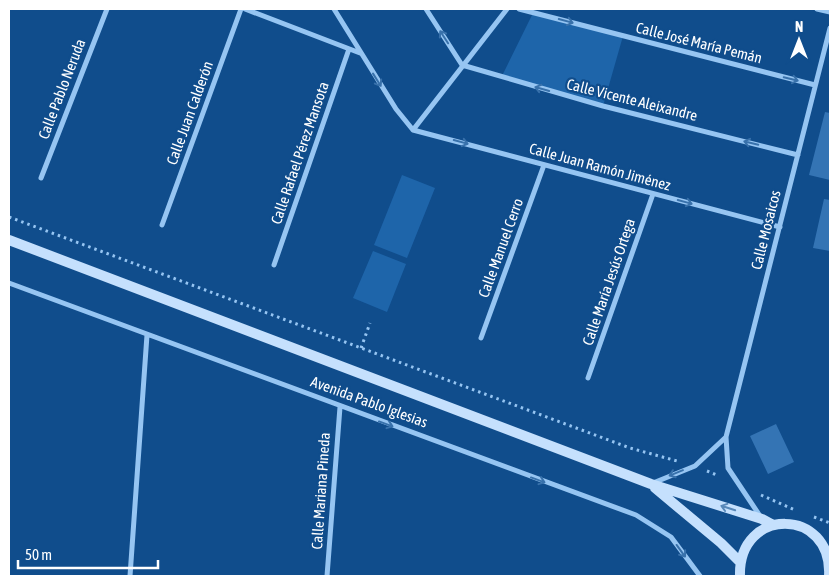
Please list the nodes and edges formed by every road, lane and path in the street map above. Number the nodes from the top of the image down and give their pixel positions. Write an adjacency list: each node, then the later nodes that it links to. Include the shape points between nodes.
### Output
1 (107, 9): 17 (street, Calle Pablo Neruda)
2 (243, 9): 10 (street); 20 (street, Calle Juan Calderón)
3 (334, 9): 11 (street)
4 (426, 9): 12 (street, one-way to 4)
5 (507, 9): 12 (street)
6 (519, 9): 13 (street, Calle José María Pemán, one-way to 13)
7 (817, 9): 8 (street)
8 (830, 12)
9 (830, 28): 13 (street, Calle Mosaicos)
10 (349, 49): 11 (street); 23 (street, Calle Rafael Pérez Mansota)
11 (360, 53): 14 (street, one-way to 14, via 396,109)
12 (462, 65): 14 (street); 15 (street, Calle Vicente Aleixandre, one-way to 12, via 603,106)
13 (815, 85): 15 (street, Calle Mosaicos)
14 (414, 130): 16 (street, Calle Juan Ramón Jiménez, one-way to 16)
15 (798, 155): 21 (street, Calle Mosaicos)
16 (544, 165): 18 (street, Calle Juan Ramón Jiménez); 27 (street, Calle Manuel Cerro)
17 (41, 178)
18 (653, 194): 21 (street, Calle Juan Ramón Jiménez, one-way to 21); 29 (street, Calle María Jesús Ortega)
19 (9, 217): 28 (path)
20 (162, 225)
21 (780, 227): 31 (street, Calle Mosaicos)
22 (9, 240): 33 (main road, Avenida Pablo Iglesias)
23 (274, 265)
24 (9, 283): 26 (street, Avenida Pablo Iglesias)
25 (370, 322): 28 (path)
26 (147, 335): 30 (street, Avenida Pablo Iglesias); 42 (street)
27 (481, 338)
28 (361, 348): 32 (path, via 630,448)
29 (588, 378)
30 (340, 407): 43 (street, Calle Mariana Pineda); 44 (street, Avenida Pablo Iglesias, one-way to 44, via 636,515 672,537)
31 (726, 437): 32 (street); 34 (street, Calle Mosaicos, via 728,468)
32 (695, 466): 33 (street, one-way to 33); 34 (path)
33 (651, 484): 37 (main road, Avenida Pablo Iglesias, one-way to 33); 41 (main road, Avenida Pablo Iglesias)
34 (737, 484): 35 (path); 37 (street, Calle Mosaicos)
35 (803, 513)
36 (812, 516): 38 (path)
37 (762, 519): 39 (main road, Avenida Pablo Iglesias)
38 (830, 523)
39 (773, 525): 40 (main road, via 803,527); 41 (main road, via 757,532 745,546)
40 (828, 549): 46 (main road)
41 (740, 562): 45 (main road)
42 (130, 576)
43 (327, 576)
44 (700, 576)
45 (740, 576)
46 (829, 576)

